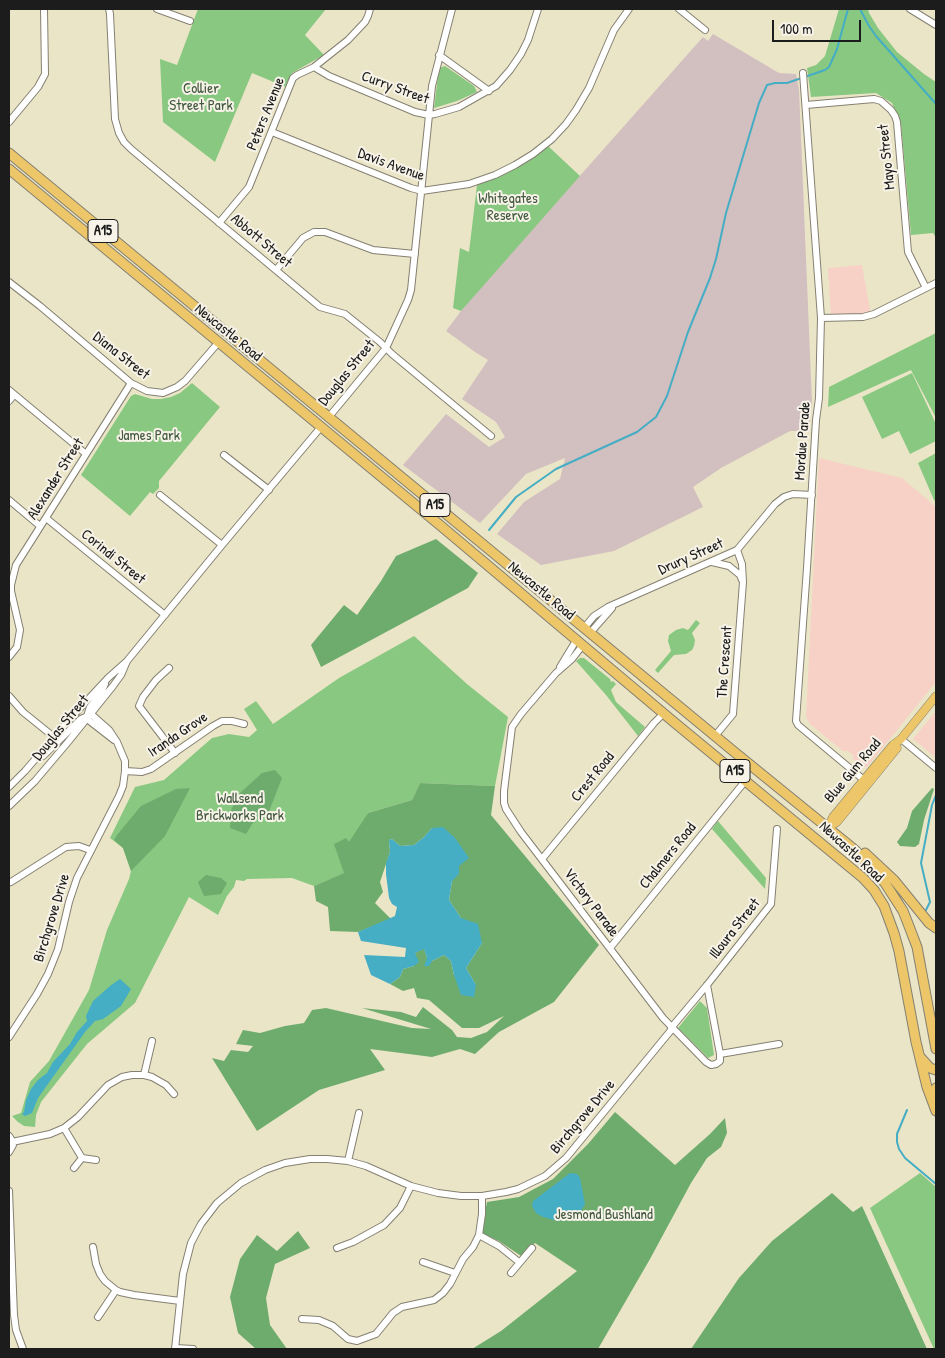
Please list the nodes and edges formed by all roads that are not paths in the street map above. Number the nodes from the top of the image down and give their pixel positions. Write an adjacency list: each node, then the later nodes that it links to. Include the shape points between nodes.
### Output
1 (44, 9): 19 (street, via 45,74)
2 (109, 9): 26 (street, Abbott Street, via 115,120 119,133 131,150)
3 (157, 9): 10 (street)
4 (370, 9): 14 (street, Peters Avenue, via 364,22 348,40)
5 (452, 9): 13 (street, Douglas Street)
6 (538, 9): 16 (street, Curry Street, via 521,54)
7 (629, 9): 24 (street, Davis Avenue, via 614,30 576,110 552,139 533,154 495,175 469,184)
8 (679, 9): 12 (street)
9 (910, 9): 11 (street)
10 (190, 21)
11 (936, 25)
12 (705, 30)
13 (439, 55): 16 (street); 18 (street, Douglas Street)
14 (314, 67): 18 (street, Curry Street, via 328,76); 20 (street, Peters Avenue, via 293,78)
15 (803, 73): 17 (street, Mordue Parade)
16 (489, 91): 18 (street, Curry Street, via 459,107)
17 (806, 105): 31 (street, Mayo Street, via 874,99 881,101 895,116 908,252); 32 (street, Mordue Parade)
18 (429, 115): 24 (street, Douglas Street)
19 (9, 122)
20 (272, 132): 24 (street, Davis Avenue); 26 (street, Peters Avenue, via 249,187)
21 (9, 154): 38 (highway, Newcastle Road / A15)
22 (9, 163): 25 (highway, A15)
23 (9, 169): 25 (highway, Newcastle Road / A15)
24 (422, 191): 27 (street, Douglas Street)
25 (45, 198): 33 (highway, Newcastle Road / A15)
26 (219, 222): 28 (street, Abbott Street)
27 (415, 254): 28 (street, via 373,250 325,232 314,232 303,238); 34 (street, Douglas Street, via 408,300)
28 (276, 270): 34 (street, Abbott Street, via 320,307 345,314)
29 (9, 282): 35 (street, Diana Street)
30 (936, 283): 31 (street)
31 (926, 288): 32 (street, via 874,314)
32 (822, 318): 45 (street, Mordue Parade)
33 (218, 343): 35 (street, Diana Street, via 177,387 163,393 147,391); 39 (highway, Newcastle Road / A15)
34 (386, 348): 38 (street, Douglas Street); 40 (street, Abbott Street)
35 (131, 383): 41 (street, Alexander Street)
36 (12, 392): 37 (street); 41 (street)
37 (9, 401)
38 (328, 418): 39 (highway, Douglas Street); 55 (highway, Newcastle Road / A15)
39 (321, 427): 43 (street, Douglas Street); 56 (highway, Newcastle Road / A15)
40 (491, 436)
41 (86, 454): 47 (street, Alexander Street)
42 (224, 455): 43 (street)
43 (269, 490): 49 (street, Douglas Street)
44 (160, 495): 49 (street)
45 (812, 495): 50 (street, Drury Street, via 784,497); 74 (street, Mordue Parade, via 796,721)
46 (9, 500): 48 (street)
47 (46, 518): 48 (street, Alexander Street); 54 (street, Corindi Street)
48 (40, 526): 53 (street, Alexander Street, via 16,565)
49 (222, 545): 54 (street, Douglas Street)
50 (737, 550): 51 (street, Drury Street); 52 (street, The Crescent)
51 (711, 562): 52 (street, via 729,566); 55 (street, Drury Street, via 619,602)
52 (743, 582): 66 (street, The Crescent, via 733,714)
53 (10, 591): 57 (street, via 20,630 17,646)
54 (165, 615): 58 (street, Douglas Street)
55 (587, 630): 56 (highway); 66 (highway, Newcastle Road / A15)
56 (580, 642): 63 (highway, Newcastle Road / A15); 82 (street, Victory Parade, via 512,727 504,803)
57 (9, 657)
58 (127, 661): 60 (street, Douglas Street); 64 (street, Douglas Street, via 117,680)
59 (169, 668): 69 (street, via 156,680 139,706)
60 (108, 678): 64 (street); 67 (street, Douglas Street)
61 (9, 696): 67 (street)
62 (936, 696): 68 (main road, Blue Gum Road)
63 (664, 713): 73 (highway, Newcastle Road / A15); 82 (street, Crest Road)
64 (88, 716): 71 (street); 72 (street, Birchgrove Drive, via 115,738 125,761); 76 (street, Douglas Street, via 35,781)
65 (244, 724): 69 (street, Iranda Grove, via 222,721)
66 (715, 736): 77 (highway, Newcastle Road / A15)
67 (54, 737): 71 (street, Douglas Street)
68 (901, 739): 70 (street); 74 (main road, Blue Gum Road); 77 (main road, Blue Gum Road, via 836,823)
69 (175, 753): 72 (street, Iranda Grove, via 151,769)
70 (936, 768)
71 (25, 771): 75 (street, Douglas Street)
72 (125, 771): 80 (street, Birchgrove Drive, via 119,796)
73 (746, 780): 79 (highway, Newcastle Road / A15); 85 (street, Chalmers Road)
74 (864, 780): 77 (main road, Blue Gum Road)
75 (9, 787)
76 (9, 806)
77 (828, 827): 79 (highway); 81 (highway, Newcastle Road / A15)
78 (776, 829): 86 (street, Illoura Street, via 771,904)
79 (818, 840): 93 (highway, Newcastle Road / A15, via 863,878 884,906 899,951)
80 (90, 850): 83 (street, via 79,846 66,847); 88 (street, Birchgrove Drive, via 73,890 53,962 42,986)
81 (855, 850): 84 (highway, via 862,850 882,868 929,924); 91 (highway, Newcastle Road / A15, via 885,883 907,921 917,947)
82 (542, 859): 85 (street, Victory Parade)
83 (11, 882)
84 (936, 928)
85 (610, 948): 87 (street, Victory Parade)
86 (707, 985): 87 (street, Illoura Street); 92 (street)
87 (672, 1028): 92 (street, Victory Parade, via 708,1064 718,1063); 109 (street, Birchgrove Drive, via 559,1165 518,1189)
88 (9, 1037)
89 (152, 1041): 95 (street)
90 (779, 1044): 92 (street, Victory Parade)
91 (936, 1049)
92 (720, 1054)
93 (919, 1056): 94 (highway); 98 (highway, Newcastle Road / A15)
94 (936, 1070)
95 (144, 1075): 97 (street, via 166,1085); 100 (street, via 122,1077 108,1085)
96 (936, 1088): 98 (highway)
97 (174, 1094)
98 (936, 1111)
99 (360, 1113): 105 (street)
100 (64, 1128): 101 (street, via 50,1134); 103 (street)
101 (11, 1139): 102 (street)
102 (9, 1152)
103 (82, 1158): 104 (street); 106 (street)
104 (96, 1160)
105 (348, 1162): 107 (street, Birchgrove Drive, via 366,1166); 119 (street, Birchgrove Drive, via 310,1159 285,1163 260,1172 231,1191 217,1203 191,1243)
106 (74, 1168)
107 (411, 1186): 109 (street, Birchgrove Drive, via 438,1193); 112 (street, via 400,1208 384,1224)
108 (9, 1190): 123 (street, via 14,1315)
109 (482, 1196): 110 (street)
110 (479, 1235): 115 (street); 117 (street)
111 (93, 1247): 118 (street, via 100,1274)
112 (337, 1248)
113 (532, 1248): 115 (street)
114 (423, 1262): 117 (street)
115 (519, 1262): 116 (street)
116 (511, 1272)
117 (455, 1273): 121 (street, via 434,1300 402,1307 376,1334 357,1341 348,1339 334,1326 319,1320)
118 (116, 1290): 119 (street, via 134,1296); 120 (street)
119 (180, 1301): 122 (street, Birchgrove Drive)
120 (98, 1317)
121 (302, 1319)
122 (175, 1348): 124 (street)
123 (23, 1349)
124 (193, 1349)

